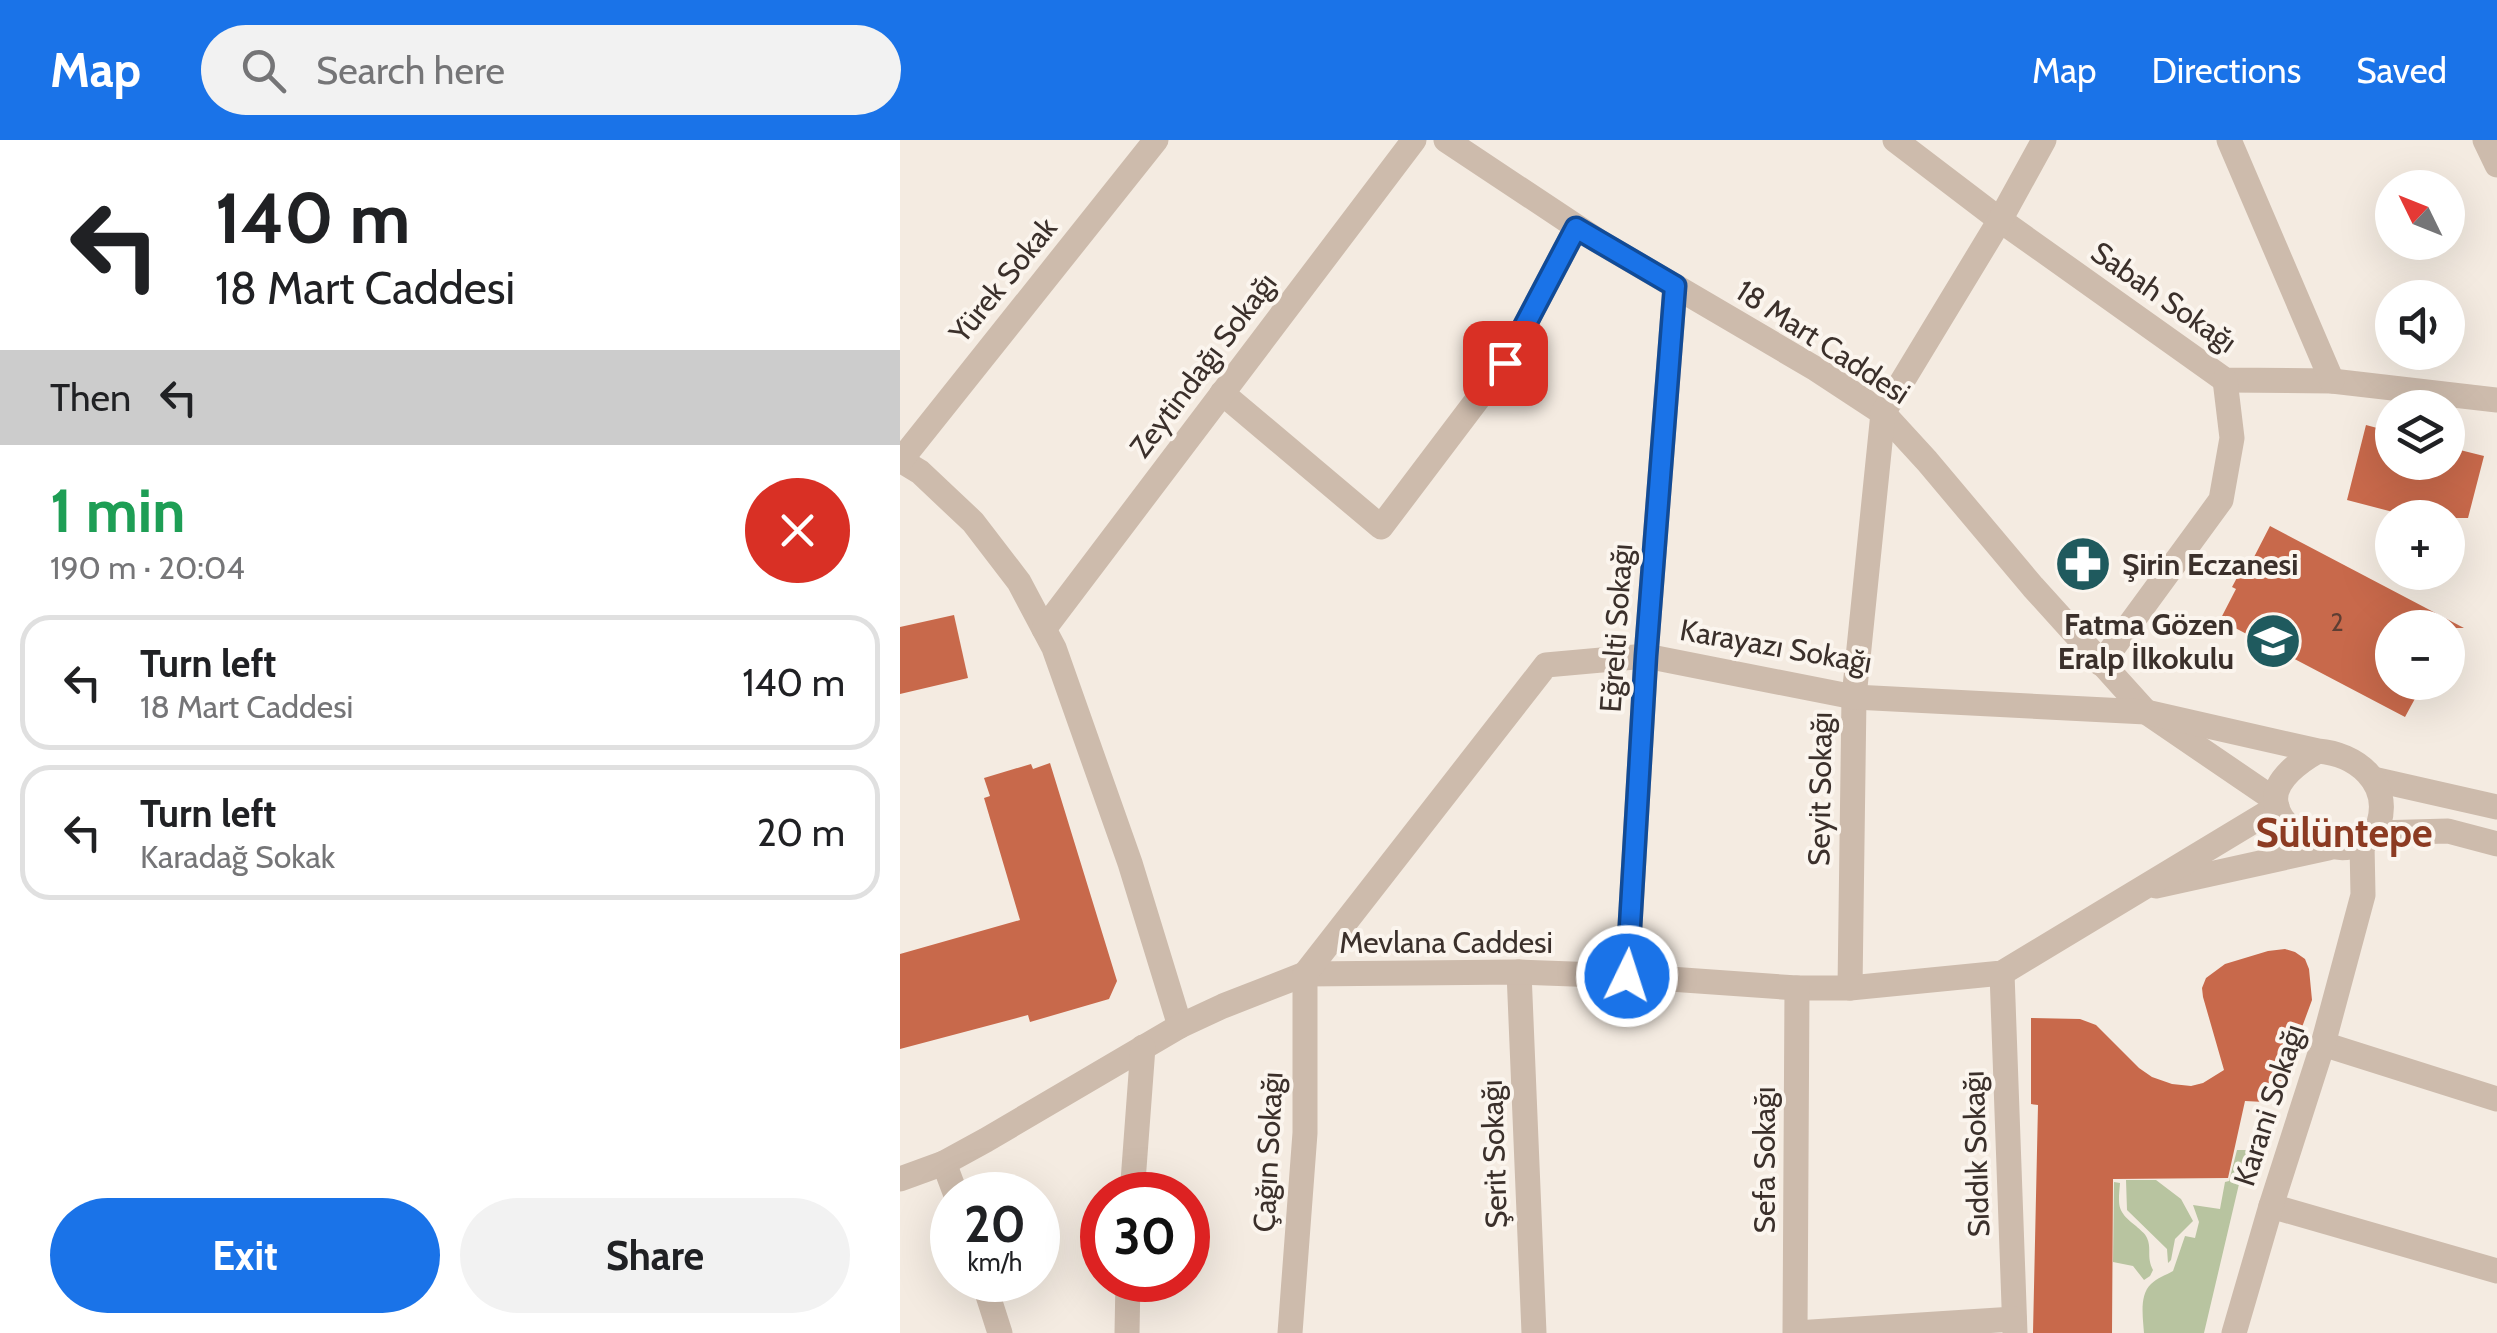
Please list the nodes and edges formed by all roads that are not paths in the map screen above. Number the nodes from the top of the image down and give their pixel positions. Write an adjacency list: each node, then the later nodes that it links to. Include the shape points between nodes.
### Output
1 (1156, 140): 17 (street, Yürek Sokak)
2 (1414, 140): 14 (street, Zeytindağı Sokağı)
3 (1895, 140): 9 (street, Sabah Sokağı)
4 (2044, 140): 9 (street)
5 (2229, 140): 13 (street)
6 (2484, 140): 8 (street)
7 (1454, 142): 10 (street, 18 Mart Caddesi)
8 (2497, 165)
9 (2000, 220): 12 (street, Sabah Sokağı); 16 (street)
10 (1576, 228): 11 (street, 18 Mart Caddesi); 14 (street, via 1505,363 1380,528)
11 (1675, 286): 16 (street, 18 Mart Caddesi); 19 (street, Eğrelti Sokağı)
12 (2225, 380): 13 (street, Sabah Sokağı); 20 (street, via 2232,438 2221,500)
13 (2332, 381): 15 (street, Sabah Sokağı)
14 (1222, 393): 18 (street, Zeytindağı Sokağı)
15 (2497, 400)
16 (1883, 413): 20 (street, 18 Mart Caddesi); 21 (street, Seyit Sokağı)
17 (900, 460): 18 (street, via 973,522 1019,582)
18 (1044, 629): 36 (street, via 1130,864)
19 (1646, 656): 21 (street, Karayazı Sokağı); 32 (street, Karayazı Sokağı, via 1546,665); 33 (street, Eğrelti Sokağı)
20 (2101, 664): 22 (street, 18 Mart Caddesi)
21 (1854, 696): 22 (street, Karayazı Sokağı); 35 (street, Seyit Sokağı)
22 (2146, 712): 23 (street, Karayazı Sokağı); 25 (street, 18 Mart Caddesi)
23 (2318, 751): 24 (street, via 2350,758); 25 (street, via 2289,773)
24 (2373, 779): 26 (street); 27 (street, via 2381,817)
25 (2276, 804): 27 (street, via 2295,830); 29 (street, Mevlana Caddesi)
26 (2497, 806)
27 (2352, 843): 28 (street, Mevlana Caddesi, via 2448,831); 29 (street, Mevlana Caddesi); 37 (street, Karani Sokağı, via 2362,895)
28 (2497, 844)
29 (2136, 890): 31 (street, Mevlana Caddesi)
30 (1519, 972): 32 (street, Mevlana Caddesi); 33 (street, Mevlana Caddesi); 52 (street, Şerit Sokağı)
31 (2002, 973): 35 (street, Mevlana Caddesi); 48 (street, Sıddık Sokağı)
32 (1305, 974): 36 (street, Mevlana Caddesi); 51 (street, Çağın Sokağı, via 1304,1134)
33 (1627, 976): 34 (street, Mevlana Caddesi)
34 (1797, 988): 35 (street, Mevlana Caddesi); 53 (street, Sefa Sokağı)
35 (1850, 988)
36 (1180, 1026): 38 (street, Mevlana Caddesi)
37 (2323, 1044): 39 (street); 44 (street, Karani Sokağı)
38 (1143, 1047): 40 (street, Mevlana Caddesi); 42 (street)
39 (2497, 1099)
40 (944, 1163): 41 (street); 43 (street, Mevlana Caddesi)
41 (947, 1172)
42 (1134, 1172)
43 (900, 1180)
44 (2271, 1206): 45 (street); 54 (street, Karani Sokağı)
45 (2497, 1271)
46 (990, 1302): 49 (street)
47 (1128, 1302): 50 (street)
48 (2015, 1326): 53 (street)
49 (1000, 1333)
50 (1127, 1333)
51 (1290, 1333)
52 (1534, 1333)
53 (1795, 1333)
54 (2234, 1333)

